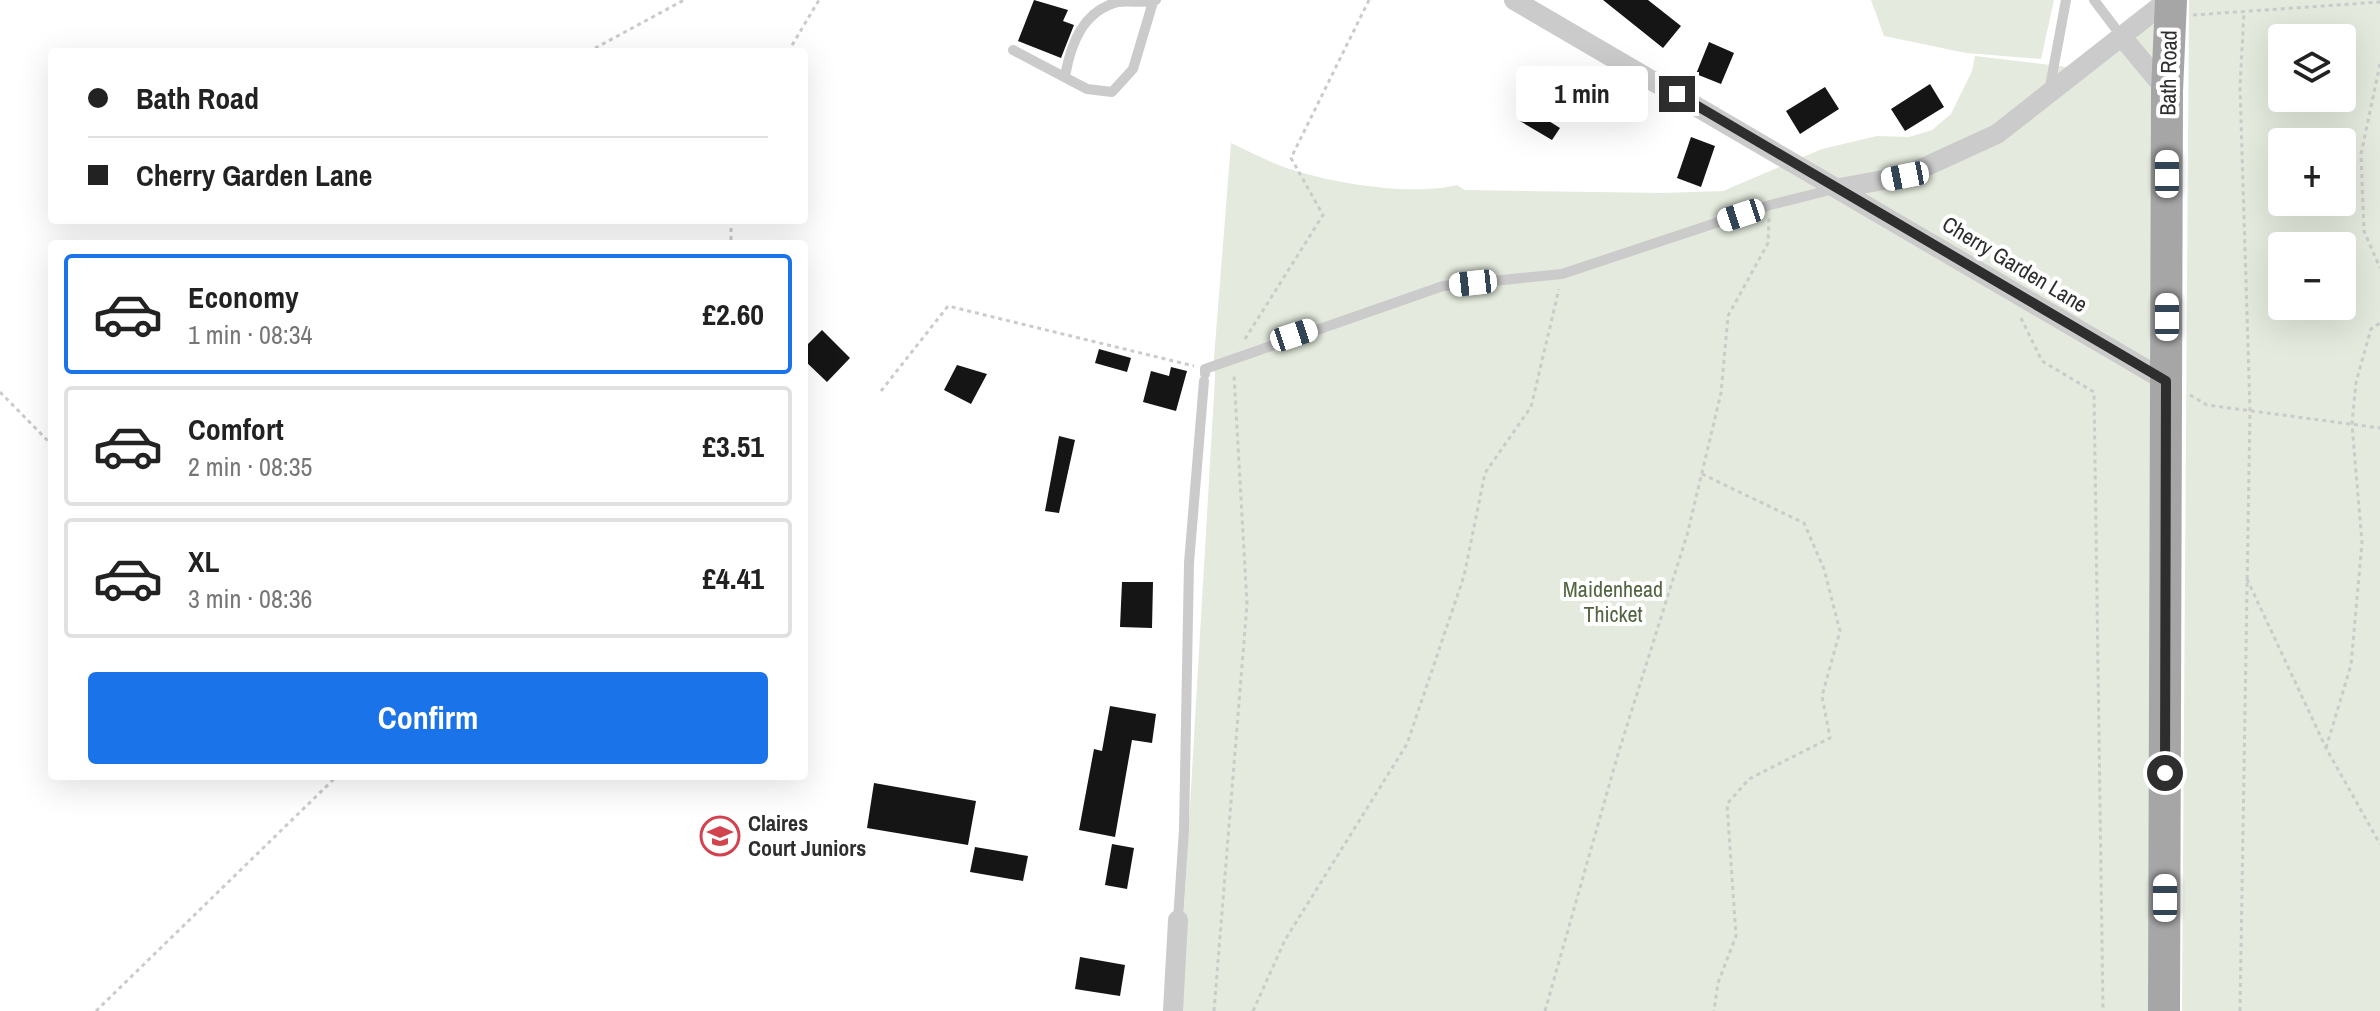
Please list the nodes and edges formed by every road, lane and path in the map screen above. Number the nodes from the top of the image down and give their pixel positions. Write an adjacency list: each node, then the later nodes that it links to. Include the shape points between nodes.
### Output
1 (684, 0): 13 (path)
2 (819, 0): 14 (path)
3 (1369, 0): 26 (path, via 1291,158 1323,215)
4 (1514, 0): 20 (street, Cherry Garden Lane)
5 (2066, 0): 19 (lane)
6 (2094, 0): 12 (lane)
7 (1154, 1): 17 (lane, via 1120,1 1093,12 1070,49); 17 (lane, via 1133,69 1112,92 1087,89)
8 (2369, 2): 9 (path); 11 (path)
9 (2380, 2)
10 (2170, 6): 11 (path); 12 (street); 18 (main road, Bath Road)
11 (2244, 12): 31 (path, via 2240,87)
12 (2122, 37): 18 (street); 19 (street)
13 (595, 48)
14 (790, 48)
15 (1013, 50): 17 (lane)
16 (2380, 64): 22 (path, via 2361,154 2364,231)
17 (1065, 76)
18 (2167, 91): 28 (main road, Bath Road)
19 (2048, 97): 20 (street, via 1997,134 1905,176)
20 (1840, 188): 21 (lane); 24 (street, Cherry Garden Lane)
21 (1770, 205): 23 (lane); 35 (path, via 1768,243 1728,316 1721,393)
22 (2380, 268)
23 (1562, 274): 26 (lane, via 1443,286); 44 (path, via 1531,407 1485,473 1464,576 1407,744 1285,940)
24 (2018, 293): 28 (street, Cherry Garden Lane); 47 (path, via 2015,306 2042,361 2094,392)
25 (2380, 323): 32 (path, via 2371,329 2356,382)
26 (1233, 358): 27 (lane); 43 (path, via 1247,604)
27 (1205, 375): 29 (path, via 948,306); 40 (lane, via 1189,563)
28 (2166, 381): 31 (path, via 2207,405); 48 (main road, Bath Road)
29 (881, 391)
30 (0, 392): 34 (path)
31 (2250, 411): 32 (path); 36 (path)
32 (2352, 424): 33 (path); 37 (path, via 2360,559 2351,665)
33 (2380, 428)
34 (48, 441)
35 (1701, 473): 45 (path); 46 (path, via 1804,523 1824,569 1840,631 1822,696 1830,738 1749,779 1727,804 1736,936 1718,983)
36 (2247, 578): 37 (path); 49 (path)
37 (2326, 748): 39 (path)
38 (333, 780): 41 (path)
39 (2380, 844)
40 (1178, 920): 42 (street)
41 (96, 1011)
42 (1173, 1011)
43 (1214, 1011)
44 (1253, 1011)
45 (1545, 1011)
46 (1714, 1011)
47 (2103, 1011)
48 (2164, 1011)
49 (2240, 1011)

